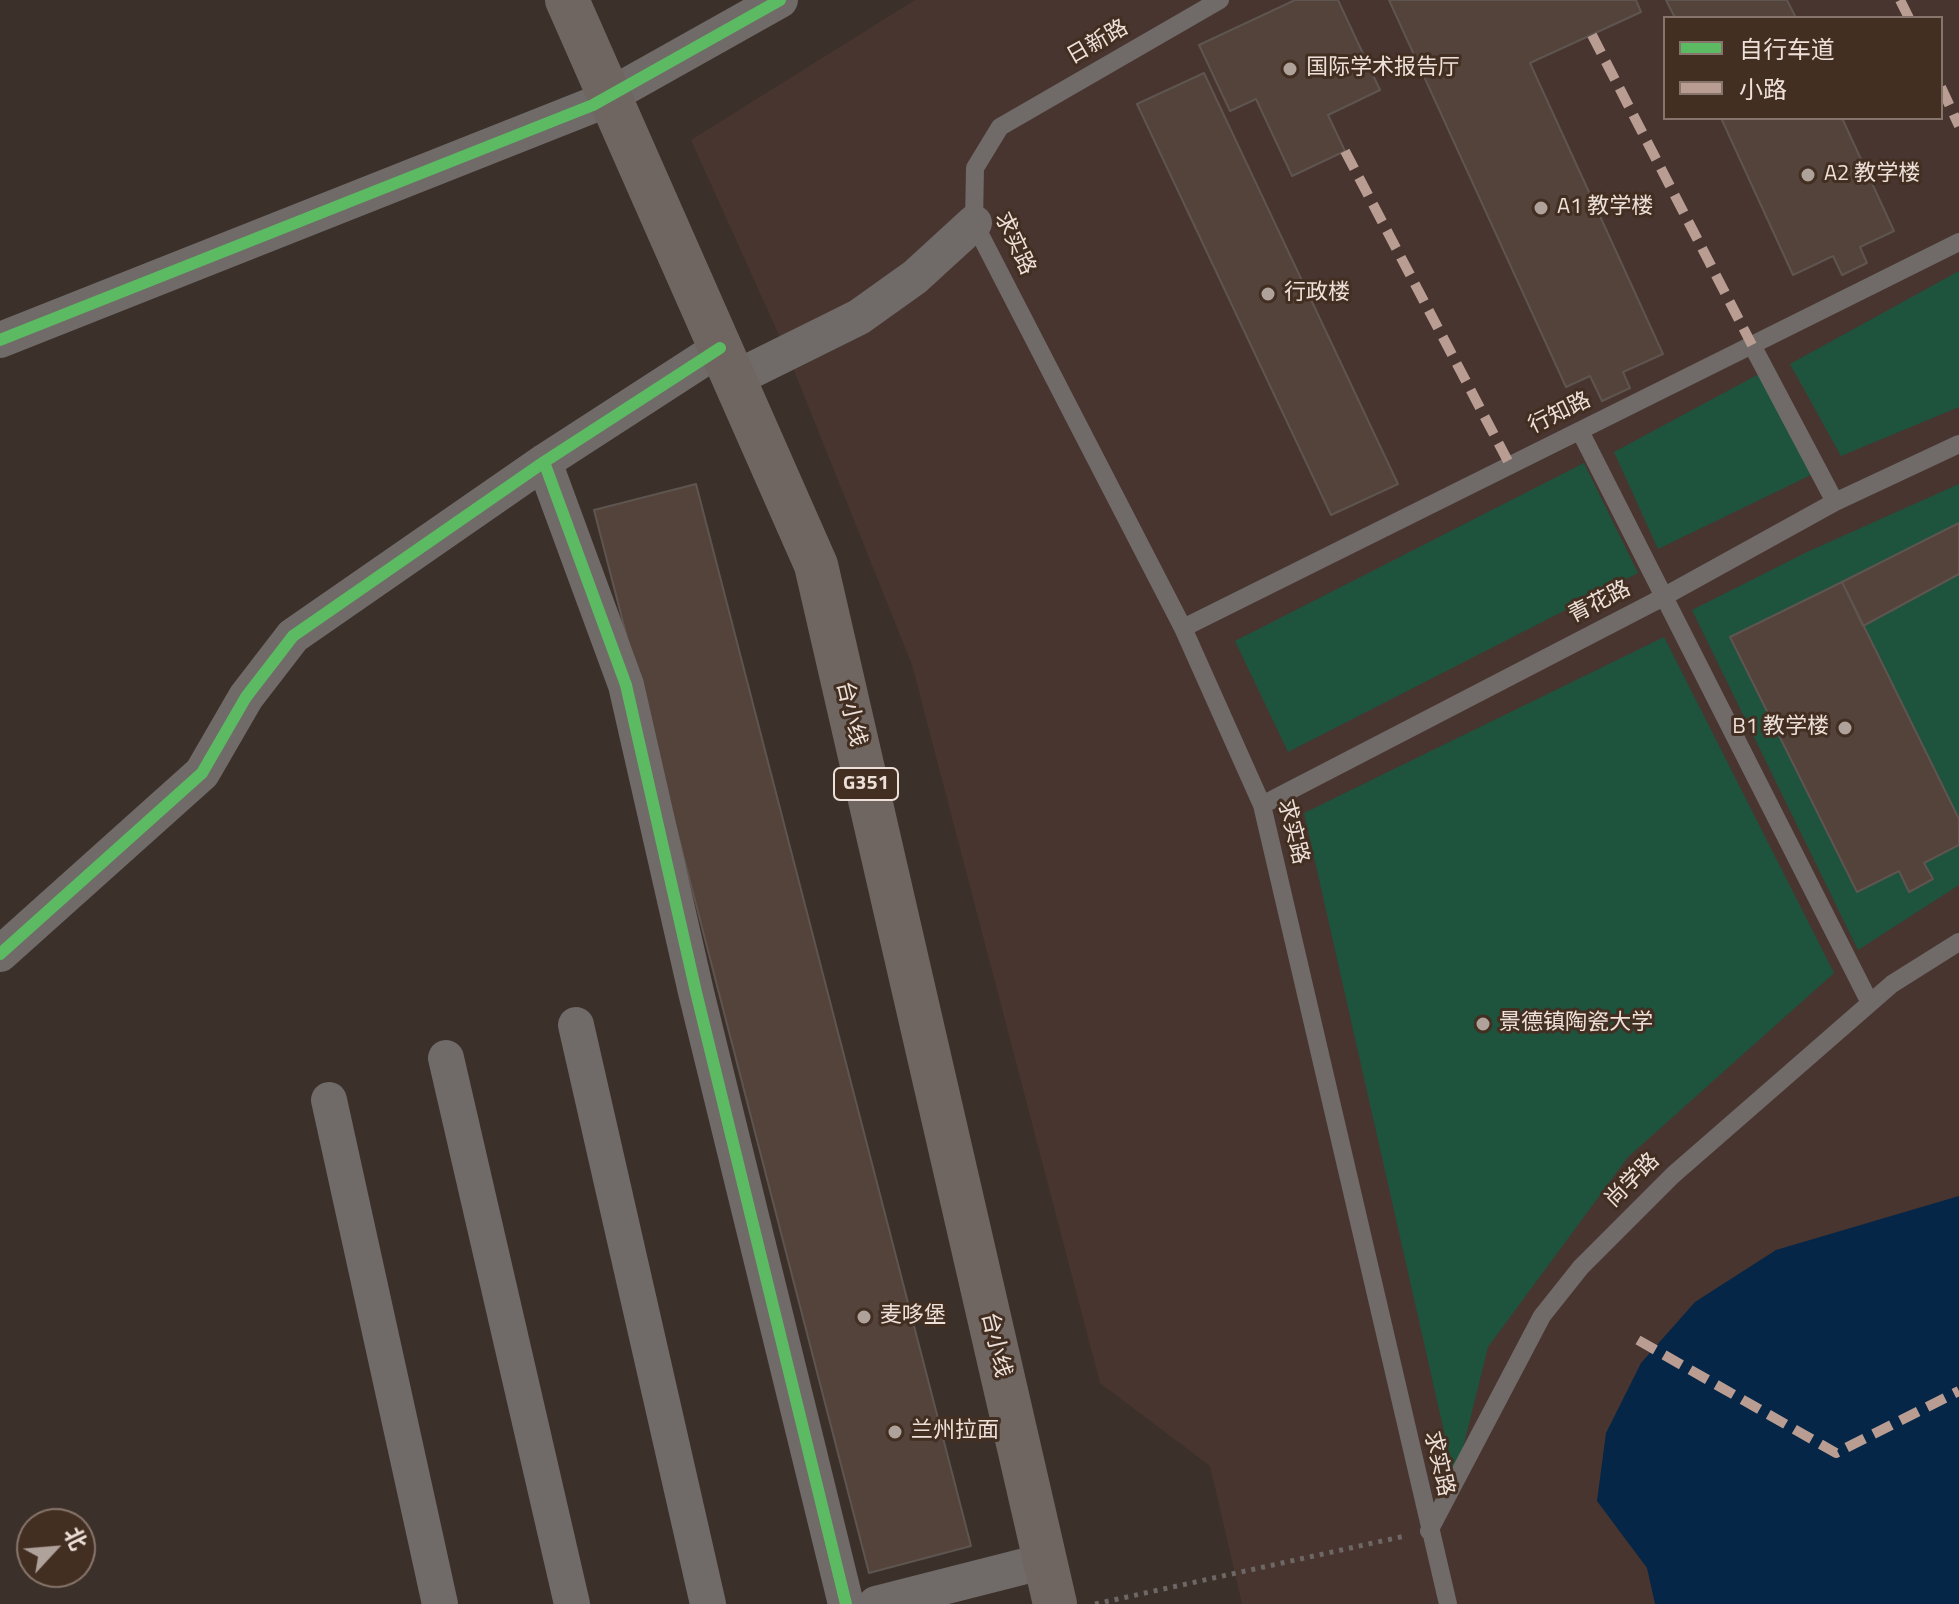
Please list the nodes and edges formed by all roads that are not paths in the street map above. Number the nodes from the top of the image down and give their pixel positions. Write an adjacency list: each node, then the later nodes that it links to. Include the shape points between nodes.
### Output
1 (567, 0): 4 (highway, 台小线 / G351)
2 (780, 0): 4 (street)
3 (1220, 0): 5 (lane, 日新路)
4 (609, 96): 8 (street); 10 (highway, 台小线 / G351)
5 (1000, 127): 6 (lane, 求实路, via 975,168)
6 (974, 223): 10 (street, via 915,277 859,317); 16 (lane, 求实路)
7 (1959, 242): 9 (lane, 行知路)
8 (0, 340)
9 (1752, 345): 11 (lane, 行知路); 14 (lane)
10 (727, 363): 13 (street); 25 (highway, 台小线 / G351, via 816,565)
11 (1580, 431): 15 (lane); 16 (lane, 行知路)
12 (1959, 444): 14 (lane, 青花路)
13 (544, 462): 19 (street, via 293,636 246,697 202,773); 29 (street, via 626,685)
14 (1835, 502): 15 (lane, 青花路)
15 (1664, 596): 17 (lane, 青花路); 20 (lane)
16 (1183, 628): 17 (lane, 求实路)
17 (1262, 805): 24 (lane, 求实路)
18 (1959, 942): 20 (lane, 尚学路)
19 (0, 954)
20 (1870, 1003): 24 (lane, 尚学路, via 1673,1175 1581,1267 1542,1316)
21 (576, 1025): 28 (street)
22 (446, 1058): 27 (street)
23 (329, 1100): 26 (street)
24 (1429, 1531): 32 (lane, 求实路)
25 (1045, 1561): 30 (street); 31 (highway, 台小线 / G351)
26 (440, 1604)
27 (572, 1604)
28 (708, 1604)
29 (846, 1604)
30 (876, 1604)
31 (1055, 1604)
32 (1448, 1604)

